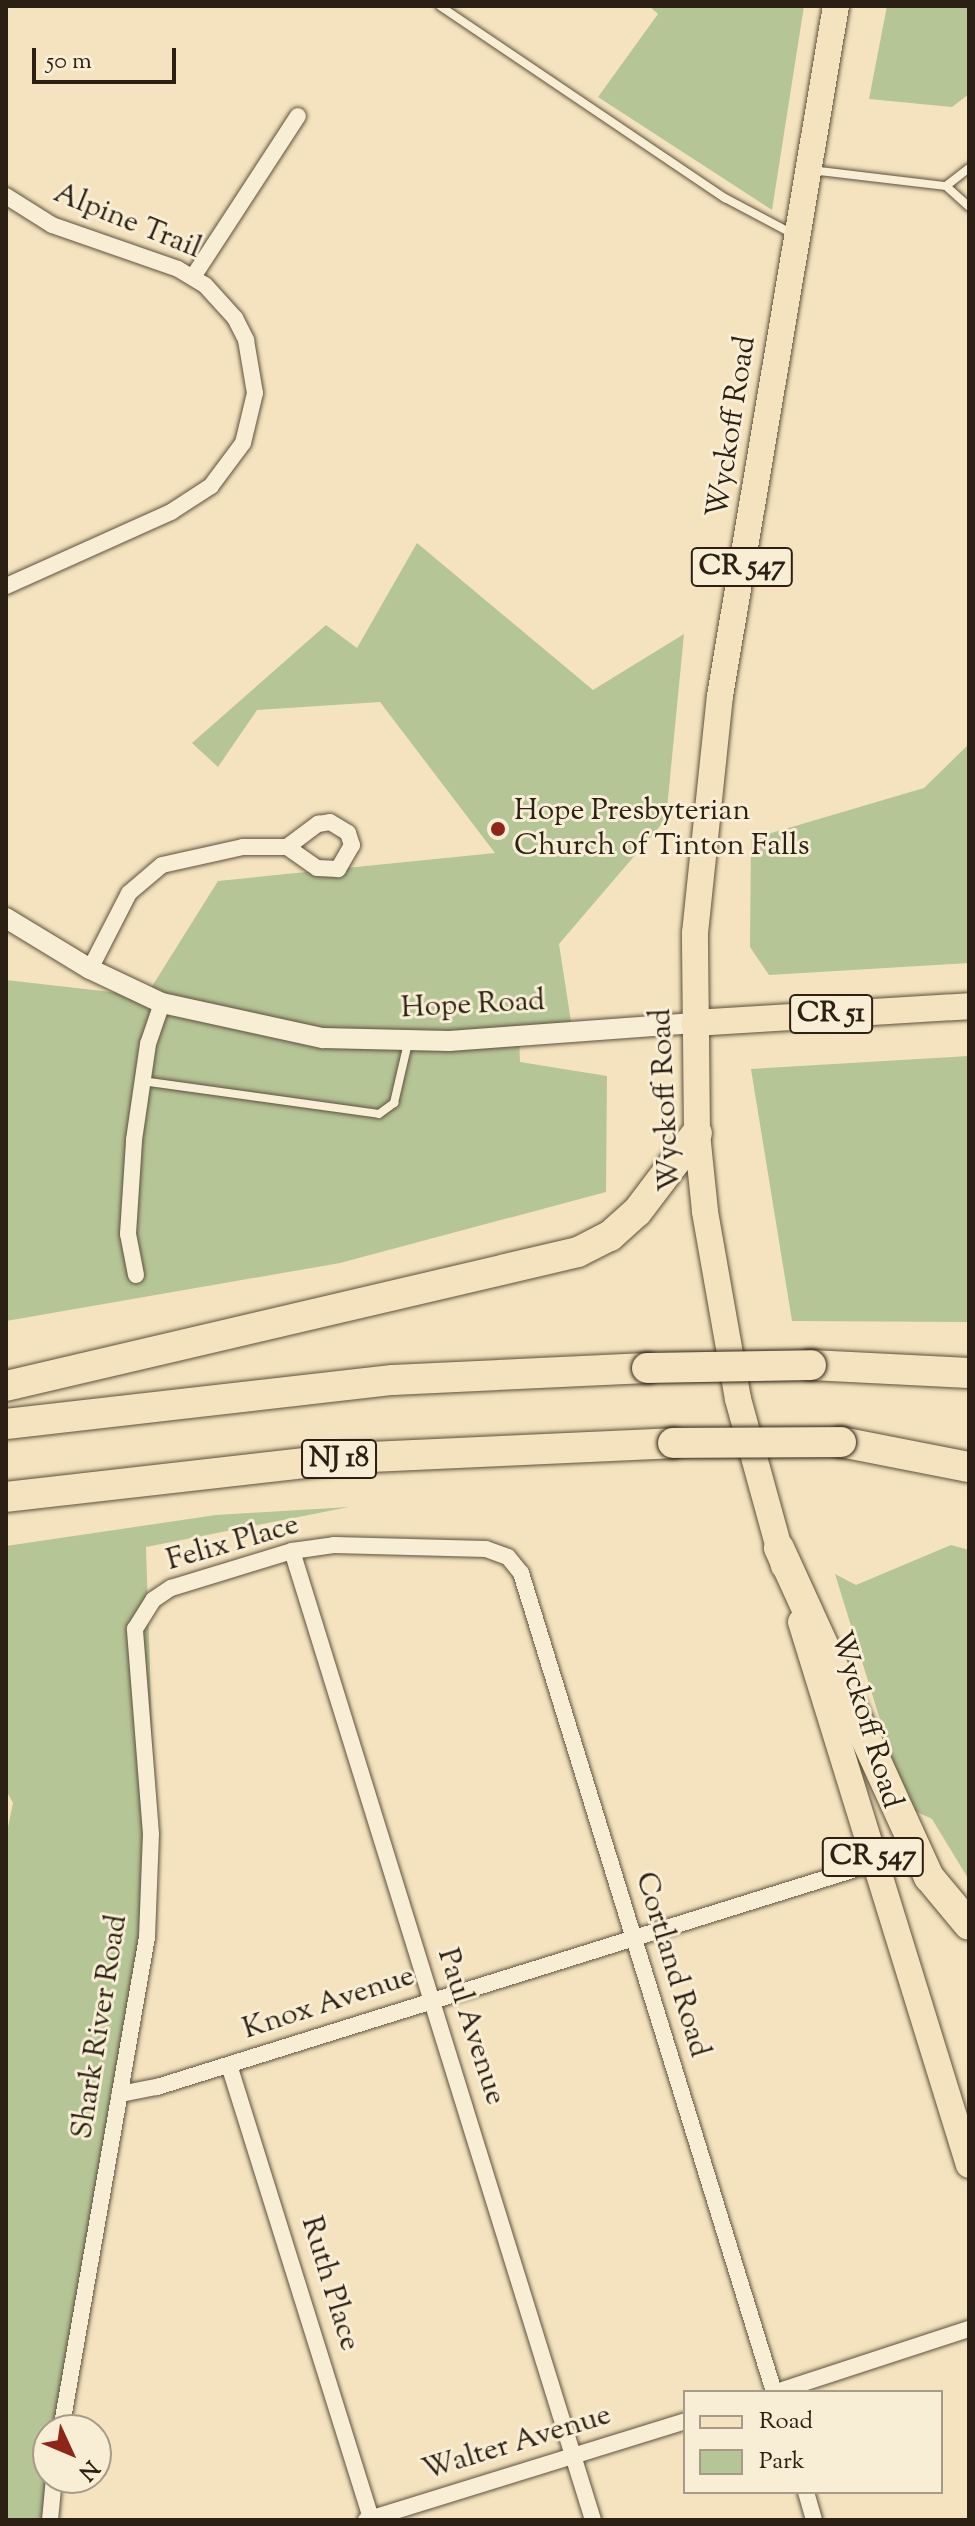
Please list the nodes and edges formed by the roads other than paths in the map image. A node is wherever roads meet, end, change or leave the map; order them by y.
1 (440, 6) edge
2 (836, 6) edge
3 (298, 116) dead end
4 (969, 168) edge
5 (807, 169) junction
6 (946, 186) junction
7 (6, 196) edge
8 (969, 207) edge
9 (796, 235) junction
10 (193, 277) junction
11 (6, 586) edge
12 (287, 847) dead end
13 (6, 918) edge
14 (90, 969) junction
15 (162, 1003) junction
16 (969, 1006) edge
17 (694, 1023) junction
18 (409, 1042) junction
19 (142, 1081) junction
20 (697, 1133) junction
21 (136, 1275) dead end
22 (969, 1373) edge
23 (6, 1386) edge
24 (6, 1424) edge
25 (871, 1447) junction
26 (969, 1447) edge
27 (969, 1467) edge
28 (6, 1497) edge
29 (779, 1548) junction
30 (292, 1551) junction
31 (508, 1557) joint
32 (135, 1629) joint
33 (875, 1863) junction
34 (969, 1925) edge
35 (634, 1938) junction
36 (431, 2001) junction
37 (229, 2065) junction
38 (120, 2094) junction
39 (969, 2165) edge
40 (969, 2329) edge
41 (774, 2390) edge
42 (781, 2390) edge
43 (64, 2414) edge
44 (683, 2422) edge
45 (573, 2456) junction
46 (52, 2494) edge
47 (807, 2494) edge
48 (370, 2519) edge
49 (50, 2520) edge
50 (593, 2520) edge
51 (814, 2520) edge

1 - 9 lane
2 - 5 main road, Wyckoff Road / CR 547
3 - 10 street
4 - 6 lane
5 - 6 lane
5 - 9 main road, Wyckoff Road / CR 547
6 - 8 lane
7 - 10 street, Alpine Trail
9 - 17 main road, Wyckoff Road / CR 547
10 - 11 street, Alpine Trail
12 - 14 street
13 - 14 street, Hope Road
14 - 15 street, Hope Road
15 - 18 street, Hope Road
15 - 19 street
16 - 17 main road, Hope Road / CR 51
17 - 18 street, Hope Road
17 - 20 main road, Wyckoff Road / CR 547
18 - 19 lane
19 - 21 street
20 - 23 highway
20 - 29 main road, Wyckoff Road / CR 547
22 - 24 highway, bridge
25 - 26 highway, NJ 18
25 - 27 highway
25 - 28 highway, NJ 18, bridge
29 - 33 main road, Wyckoff Road / CR 547
29 - 34 highway
30 - 31 street, Felix Place
30 - 32 street, Felix Place
30 - 36 street, Paul Avenue
31 - 35 street, Cortland Road
32 - 38 street, Shark River Road
33 - 35 street, Knox Avenue
33 - 39 main road, Wyckoff Road / CR 547
35 - 36 street, Knox Avenue
35 - 41 street, Cortland Road
36 - 37 street, Knox Avenue
36 - 45 street, Paul Avenue
37 - 38 street, Knox Avenue
37 - 48 street, Ruth Place
38 - 43 street, Shark River Road
40 - 42 street
44 - 45 street, Walter Avenue
45 - 48 street, Walter Avenue
45 - 50 street, Paul Avenue
46 - 49 street
47 - 51 street

